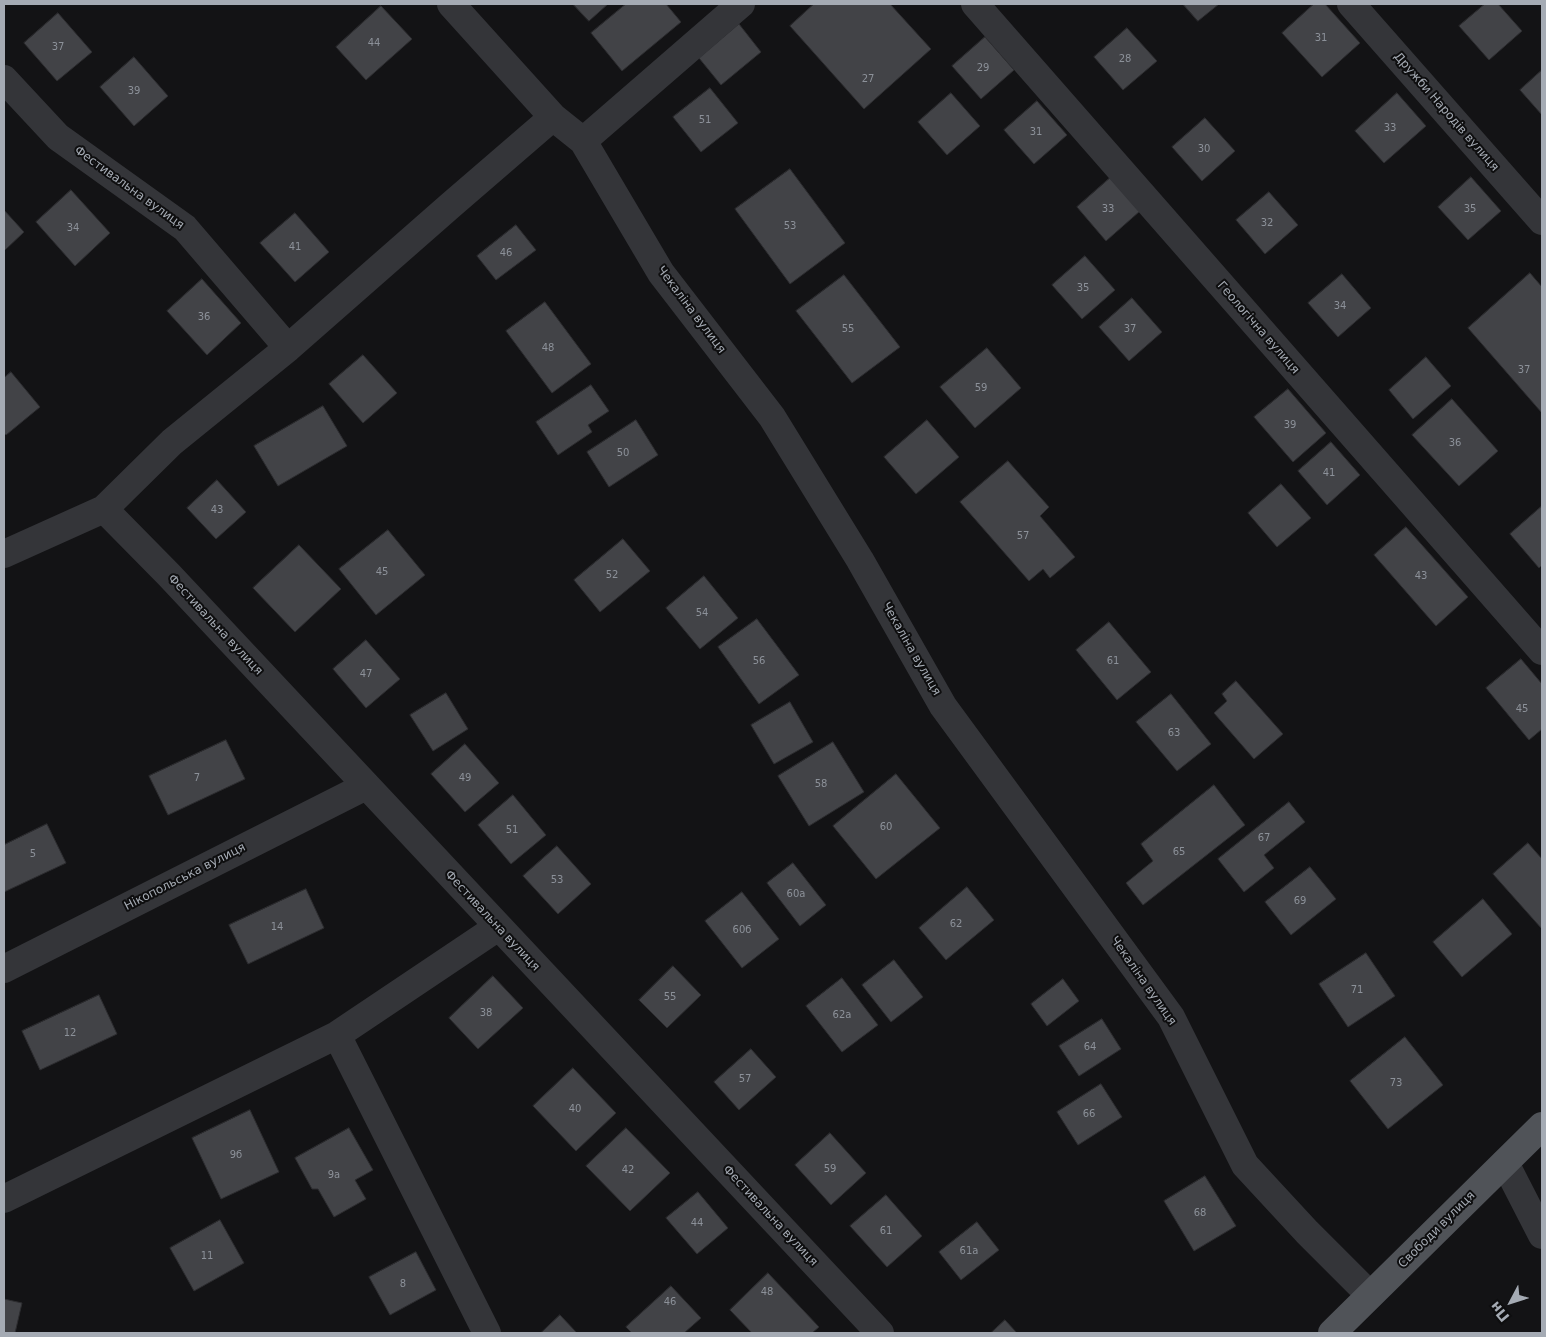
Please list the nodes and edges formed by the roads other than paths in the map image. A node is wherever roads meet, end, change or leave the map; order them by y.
1 (451, 4) edge
2 (741, 4) edge
3 (975, 4) edge
4 (1351, 4) edge
5 (4, 79) edge
6 (554, 118) junction
7 (583, 141) junction
8 (1542, 221) edge
9 (288, 348) junction
10 (104, 509) junction
11 (4, 554) edge
12 (1542, 651) edge
13 (366, 786) junction
14 (498, 927) junction
15 (4, 968) edge
16 (337, 1035) junction
17 (1542, 1126) edge
18 (1505, 1163) junction
19 (4, 1199) edge
20 (1542, 1235) edge
21 (1370, 1295) junction
22 (1342, 1329) edge
23 (487, 1333) edge
24 (880, 1333) edge

1 - 6 street, Чекаліна вулиця
2 - 7 street
3 - 12 street, Геологічна вулиця
4 - 8 street, Дружби Народів вулиця
5 - 9 street, Фестивальна вулиця
6 - 7 street, Чекаліна вулиця
6 - 9 street
7 - 21 street, Чекаліна вулиця
9 - 10 street
10 - 11 street
10 - 13 street, Фестивальна вулиця
13 - 14 street, Фестивальна вулиця
13 - 15 street, Нікопольська вулиця
14 - 16 street
14 - 24 street, Фестивальна вулиця
16 - 19 street
16 - 23 street
17 - 18 main road, Свободи вулиця
18 - 20 street
18 - 21 main road, Свободи вулиця
21 - 22 main road, Свободи вулиця

